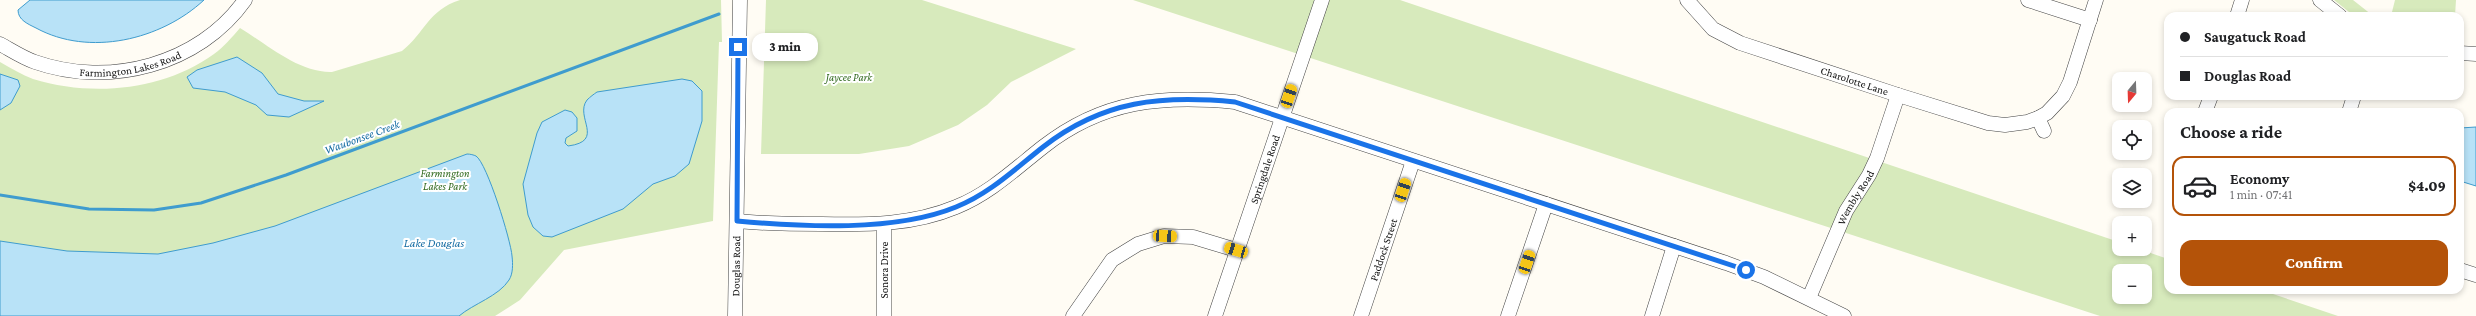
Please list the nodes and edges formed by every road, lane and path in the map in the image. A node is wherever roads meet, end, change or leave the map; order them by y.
1 (245, 0) edge
2 (740, 0) edge
3 (1322, 0) edge
4 (1687, 0) edge
5 (2028, 0) edge
6 (2096, 0) edge
7 (2242, 0) edge
8 (2320, 0) edge
9 (2238, 12) edge
10 (2335, 12) edge
11 (2090, 20) junction
12 (0, 44) edge
13 (2464, 53) edge
14 (2476, 54) edge
15 (1898, 96) junction
16 (1282, 117) junction
17 (1413, 161) junction
18 (1546, 204) junction
19 (737, 221) junction
20 (884, 224) junction
21 (1674, 246) junction
22 (1236, 250) junction
23 (2464, 271) edge
24 (2476, 275) edge
25 (1808, 298) junction
26 (735, 316) edge
27 (884, 316) edge
28 (1073, 316) edge
29 (1215, 316) edge
30 (1361, 316) edge
31 (1508, 316) edge
32 (1652, 316) edge
33 (1844, 316) edge

1 - 12 street, Farmington Lakes Road
2 - 19 street, Douglas Road
3 - 16 street, Springdale Road
4 - 15 street, Charolotte Lane
5 - 11 street
6 - 11 street, Charolotte Lane
7 - 9 street
8 - 10 street
11 - 15 street, Charolotte Lane
13 - 14 street
15 - 25 street, Wembly Road
16 - 17 street
16 - 20 street
16 - 22 street, Springdale Road
17 - 18 street
17 - 30 street, Paddock Street
18 - 21 street
18 - 31 street
19 - 20 street
19 - 26 street, Douglas Road
20 - 27 street, Sonora Drive
21 - 25 street
21 - 32 street
22 - 28 street
22 - 29 street, Springdale Road
23 - 24 street
25 - 33 street

